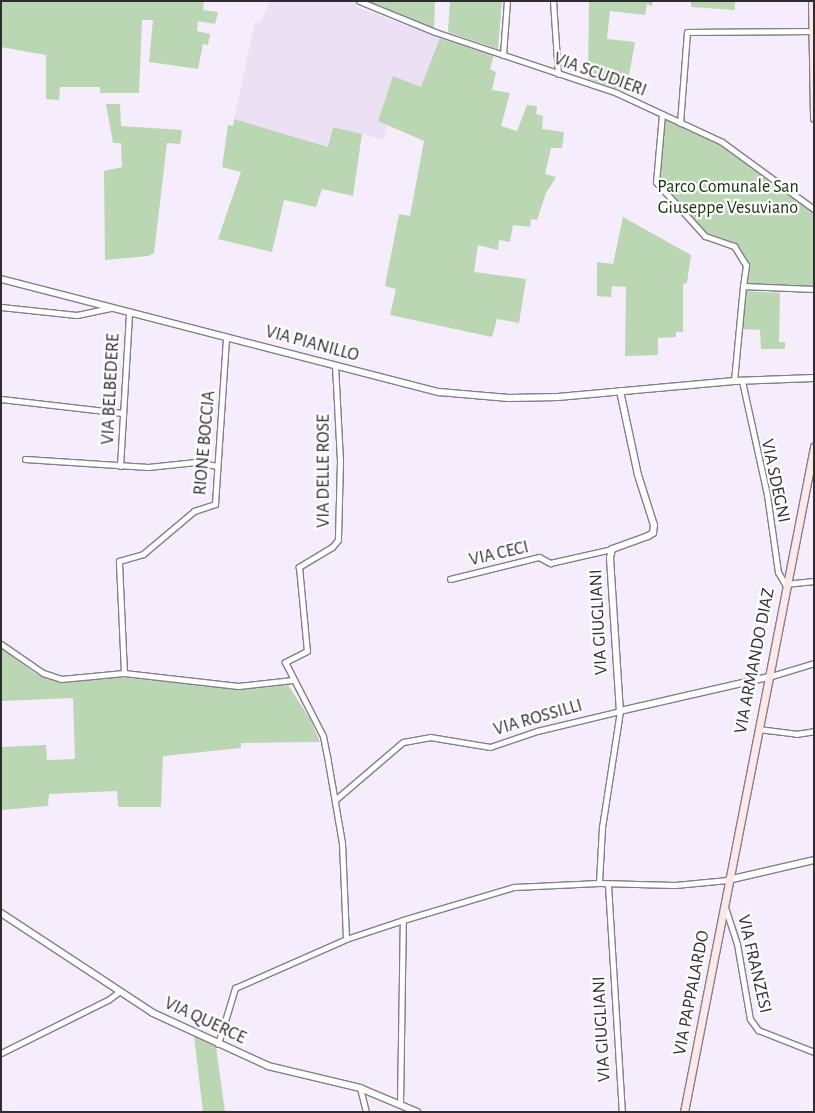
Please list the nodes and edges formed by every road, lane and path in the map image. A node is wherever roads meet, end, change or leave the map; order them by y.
1 (359, 1) edge
2 (507, 1) edge
3 (553, 1) edge
4 (812, 1) edge
5 (813, 34) edge
6 (503, 55) junction
7 (558, 74) junction
8 (662, 114) junction
9 (814, 118) edge
10 (680, 123) junction
11 (814, 209) edge
12 (1, 279) edge
13 (743, 286) junction
14 (814, 289) edge
15 (1, 308) edge
16 (111, 308) junction
17 (129, 314) junction
18 (226, 338) junction
19 (335, 365) junction
20 (814, 378) edge
21 (738, 381) junction
22 (620, 391) junction
23 (1, 399) edge
24 (122, 414) junction
25 (814, 447) edge
26 (25, 459) dead end
27 (120, 466) junction
28 (216, 466) junction
29 (612, 549) junction
30 (450, 579) dead end
31 (814, 581) edge
32 (785, 584) junction
33 (1, 644) edge
34 (814, 662) edge
35 (124, 674) junction
36 (768, 677) junction
37 (293, 680) junction
38 (620, 711) junction
39 (758, 729) junction
40 (814, 731) edge
41 (335, 800) junction
42 (814, 860) edge
43 (728, 880) junction
44 (599, 883) junction
45 (608, 885) junction
46 (724, 904) junction
47 (1, 913) edge
48 (403, 920) junction
49 (346, 939) junction
50 (120, 991) junction
51 (218, 1044) junction
52 (814, 1052) edge
53 (1, 1053) edge
54 (360, 1088) junction
55 (400, 1103) junction
56 (366, 1112) edge
57 (417, 1112) edge
58 (622, 1112) edge
59 (684, 1112) edge

1 - 6 street, VIA SCUDIERI
2 - 6 street
3 - 7 street
4 - 5 main road
5 - 9 main road
5 - 10 street
6 - 7 street, VIA SCUDIERI
7 - 8 street, VIA SCUDIERI
8 - 10 street, VIA SCUDIERI
8 - 13 street, VIA SDEGNI
10 - 11 street, VIA SCUDIERI
12 - 16 street, VIA PIANILLO
13 - 14 street
13 - 21 street, VIA SDEGNI
15 - 16 street
16 - 17 street, VIA PIANILLO
17 - 18 street, VIA PIANILLO
17 - 24 street, VIA BELBEDERE
18 - 19 street, VIA PIANILLO
18 - 28 street, RIONE BOCCIA
19 - 22 street, VIA PIANILLO
19 - 37 street, VIA DELLE ROSE
20 - 21 street, VIA PIANILLO
21 - 22 street, VIA PIANILLO
21 - 32 street, VIA SDEGNI
22 - 29 street, VIA GIUGLIANI
23 - 24 street
24 - 27 street, VIA BELBEDERE
25 - 32 main road, VIA ARMANDO DIAZ
26 - 27 street
27 - 28 street
28 - 35 street, RIONE BOCCIA
29 - 30 street, VIA CECI
29 - 38 street, VIA GIUGLIANI
31 - 32 street
32 - 36 main road, VIA ARMANDO DIAZ
33 - 35 street
34 - 36 street
35 - 37 street
36 - 38 street, VIA ROSSILLI
36 - 39 main road, VIA ARMANDO DIAZ
37 - 41 street, VIA DELLE ROSE
38 - 41 street, VIA ROSSILLI
38 - 44 street, VIA GIUGLIANI
39 - 40 street
39 - 43 main road, VIA ARMANDO DIAZ
41 - 49 street, VIA DELLE ROSE
42 - 43 street
43 - 45 street
43 - 46 main road, VIA PAPPALARDO
44 - 45 street
44 - 48 street
45 - 58 street, VIA GIUGLIANI
46 - 52 street, VIA FRANZESI
46 - 59 main road, VIA PAPPALARDO
47 - 50 street, VIA QUERCE
48 - 49 street
48 - 55 street
49 - 51 street
50 - 51 street, VIA QUERCE
50 - 53 street
51 - 54 street, VIA QUERCE
54 - 55 street, VIA QUERCE
54 - 56 street
55 - 57 street, VIA QUERCE

